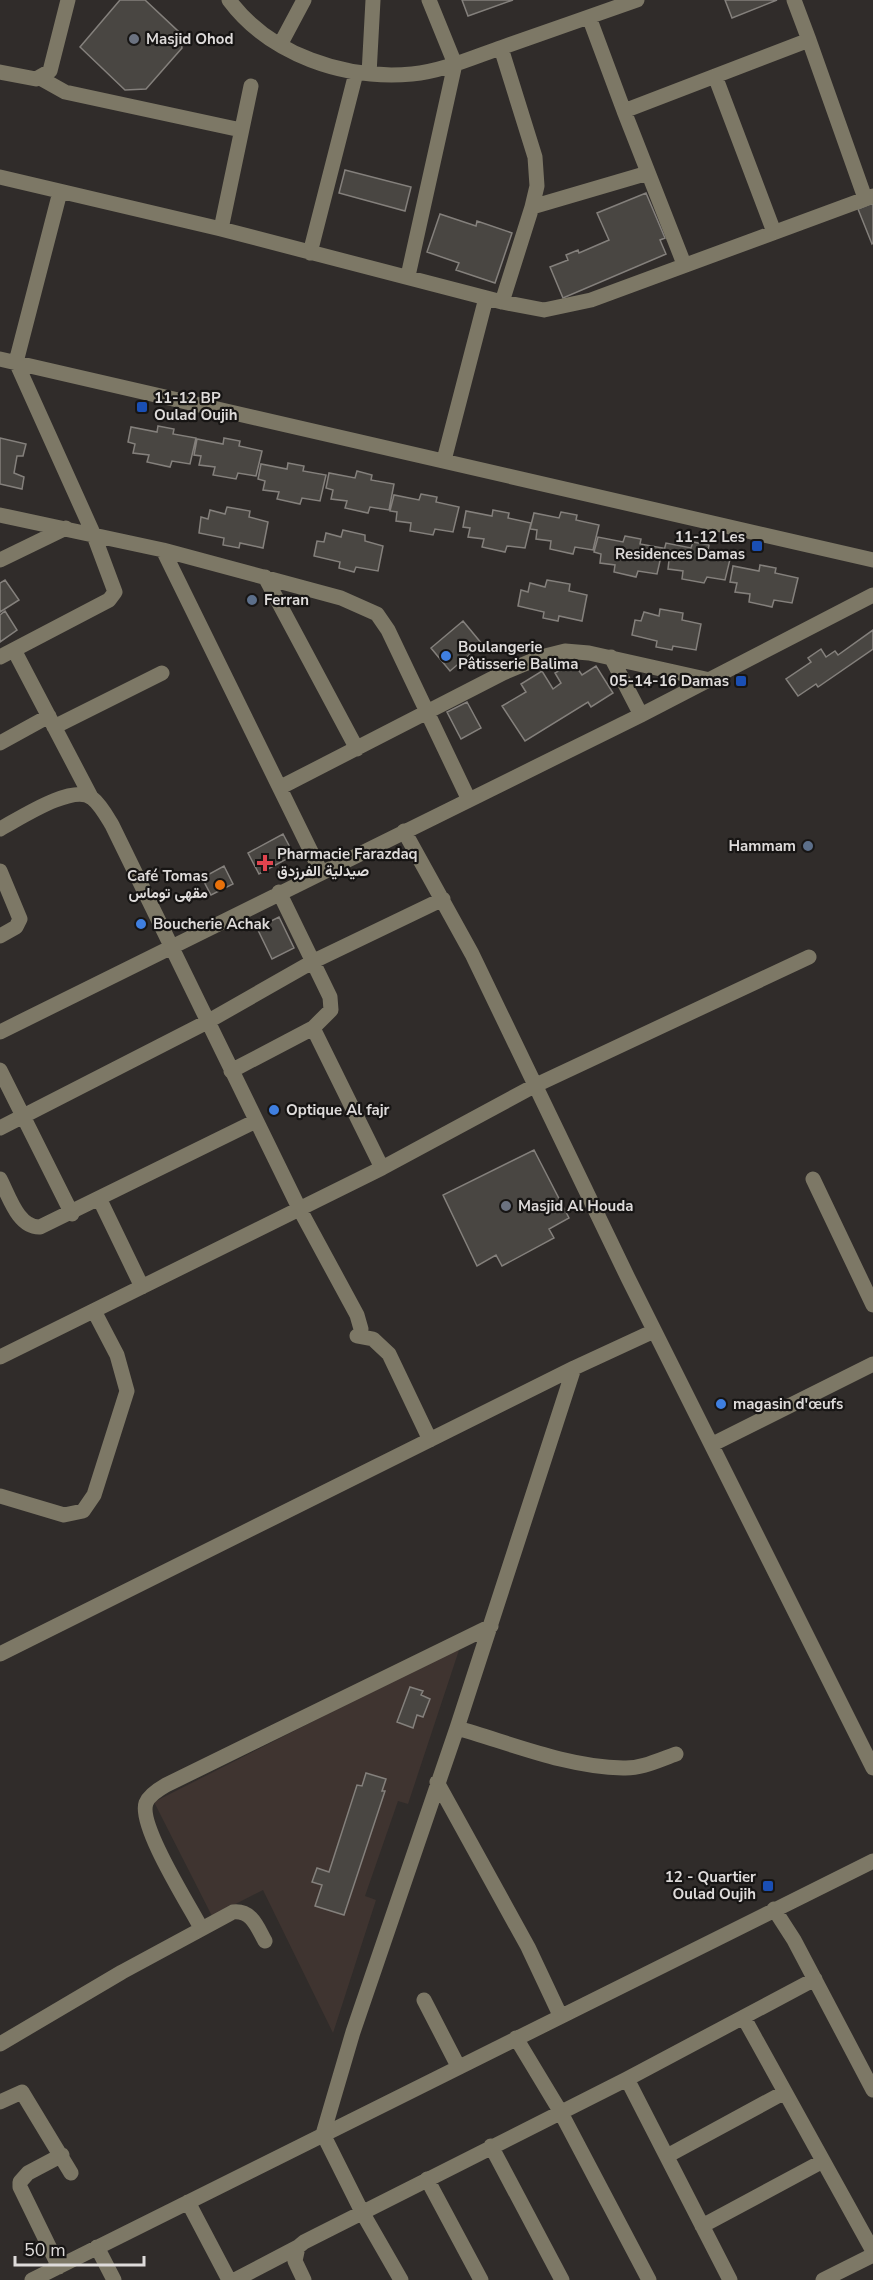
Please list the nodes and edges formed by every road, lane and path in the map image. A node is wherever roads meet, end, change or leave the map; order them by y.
1 (68, 0) edge
2 (229, 0) edge
3 (304, 0) edge
4 (373, 0) edge
5 (429, 0) edge
6 (637, 0) edge
7 (794, 0) edge
8 (588, 17) junction
9 (809, 40) junction
10 (280, 45) junction
11 (501, 48) junction
12 (455, 64) junction
13 (0, 72) edge
14 (363, 74) junction
15 (715, 76) junction
16 (40, 78) junction
17 (251, 86) dead end
18 (624, 111) junction
19 (241, 130) junction
20 (648, 173) junction
21 (0, 177) edge
22 (60, 192) junction
23 (869, 197) edge
24 (532, 207) junction
25 (221, 229) junction
26 (774, 232) junction
27 (310, 253) junction
28 (684, 264) junction
29 (408, 276) junction
30 (486, 298) junction
31 (502, 302) junction
32 (0, 358) edge
33 (16, 362) junction
34 (444, 460) junction
35 (0, 515) edge
36 (66, 528) junction
37 (93, 533) junction
38 (163, 550) junction
39 (0, 560) edge
40 (873, 560) edge
41 (265, 577) junction
42 (873, 595) edge
43 (14, 650) junction
44 (0, 657) edge
45 (611, 657) junction
46 (162, 673) dead end
47 (710, 680) junction
48 (427, 711) junction
49 (641, 715) junction
50 (51, 722) junction
51 (0, 743) edge
52 (357, 749) junction
53 (281, 787) junction
54 (91, 797) junction
55 (469, 800) junction
56 (0, 828) edge
57 (404, 831) junction
58 (0, 871) edge
59 (321, 872) junction
60 (279, 892) junction
61 (443, 899) junction
62 (0, 936) edge
63 (169, 947) junction
64 (809, 957) dead end
65 (314, 961) junction
66 (207, 1022) junction
67 (313, 1028) junction
68 (0, 1032) edge
69 (0, 1070) edge
70 (231, 1071) junction
71 (534, 1086) junction
72 (23, 1116) junction
73 (256, 1121) junction
74 (0, 1128) edge
75 (382, 1168) junction
76 (0, 1179) edge
77 (813, 1179) dead end
78 (100, 1200) junction
79 (299, 1208) junction
80 (72, 1214) junction
81 (142, 1287) junction
82 (873, 1305) edge
83 (94, 1311) junction
84 (654, 1331) junction
85 (0, 1357) edge
86 (873, 1364) edge
87 (574, 1368) junction
88 (430, 1440) junction
89 (713, 1444) junction
90 (0, 1496) edge
91 (490, 1626) junction
92 (0, 1654) edge
93 (457, 1728) junction
94 (676, 1754) dead end
95 (873, 1768) edge
96 (437, 1782) junction
97 (873, 1861) edge
98 (774, 1909) junction
99 (201, 1928) junction
100 (265, 1941) dead end
101 (815, 1978) junction
102 (424, 2000) dead end
103 (560, 2015) junction
104 (744, 2018) junction
105 (516, 2038) junction
106 (0, 2044) edge
107 (458, 2067) junction
108 (627, 2079) junction
109 (873, 2090) edge
110 (785, 2092) junction
111 (0, 2102) edge
112 (560, 2111) junction
113 (323, 2134) junction
114 (491, 2146) junction
115 (62, 2155) junction
116 (667, 2156) junction
117 (823, 2161) junction
118 (71, 2173) dead end
119 (427, 2179) junction
120 (188, 2202) junction
121 (362, 2212) junction
122 (702, 2226) junction
123 (96, 2247) junction
124 (298, 2247) junction
125 (873, 2253) edge
126 (59, 2267) junction
127 (32, 2280) edge
128 (114, 2280) edge
129 (229, 2280) edge
130 (235, 2280) edge
131 (304, 2280) edge
132 (401, 2280) edge
133 (481, 2280) edge
134 (562, 2280) edge
135 (649, 2280) edge
136 (730, 2280) edge
137 (823, 2280) edge

1 - 16 street
2 - 10 street
3 - 10 street
4 - 14 street
5 - 12 street
6 - 8 street
7 - 9 street
8 - 11 street
8 - 18 street
9 - 15 street
9 - 23 street
10 - 14 street
11 - 12 street
11 - 24 street
12 - 14 street
12 - 29 street
13 - 16 street
14 - 27 street
15 - 18 street
15 - 26 street
16 - 19 street
17 - 19 street
18 - 20 street
19 - 25 street
20 - 24 street
20 - 28 street
21 - 22 street
22 - 25 street
22 - 33 street
23 - 26 street
24 - 31 street
25 - 27 street
26 - 28 street
27 - 29 street
28 - 31 street
29 - 30 street
30 - 31 street
30 - 34 street
32 - 33 street
33 - 34 street
33 - 37 street
34 - 40 street
35 - 36 street
36 - 37 street
36 - 39 street
37 - 38 street
37 - 43 street
38 - 41 street
38 - 53 street
41 - 48 street
41 - 52 street
42 - 47 street
43 - 44 street
43 - 50 street
45 - 47 street
45 - 48 street
45 - 49 street
46 - 50 street
47 - 49 street
48 - 52 street
48 - 55 street
49 - 55 street
50 - 51 street
50 - 54 street
52 - 53 street
53 - 59 street
54 - 56 street
54 - 63 street
55 - 57 street
57 - 59 street
57 - 61 street
58 - 62 street
59 - 60 street
60 - 63 street
60 - 65 street
61 - 65 street
61 - 71 street
63 - 66 street
63 - 68 street
64 - 71 street
65 - 66 street
65 - 67 street
66 - 70 street
66 - 72 street
67 - 70 street
67 - 75 street
69 - 72 street
70 - 73 street
71 - 75 street
71 - 84 street
72 - 74 street
72 - 80 street
73 - 78 street
73 - 79 street
75 - 79 street
76 - 80 street
77 - 82 street
78 - 80 street
78 - 81 street
79 - 81 street
79 - 88 street
81 - 83 street
83 - 85 street
83 - 90 street
84 - 87 street
84 - 89 street
86 - 89 street
87 - 88 street
87 - 91 street
88 - 92 street
89 - 95 street
91 - 93 street
91 - 99 street
93 - 94 street
93 - 96 street
96 - 103 street
96 - 113 street
97 - 98 street
98 - 101 street
98 - 103 street
99 - 100 street
99 - 106 street
101 - 104 street
101 - 109 street
102 - 107 street
103 - 105 street
104 - 108 street
104 - 110 street
105 - 107 street
105 - 112 street
107 - 113 street
108 - 112 street
108 - 116 street
110 - 116 street
110 - 117 street
111 - 115 street
112 - 114 street
112 - 135 street
113 - 120 street
113 - 121 street
114 - 119 street
114 - 134 street
115 - 118 street
115 - 126 street
116 - 122 street
117 - 122 street
117 - 125 street
119 - 121 street
119 - 133 street
120 - 123 street
120 - 129 street
121 - 124 street
121 - 132 street
122 - 136 street
123 - 126 street
123 - 128 street
124 - 130 street
124 - 131 street
125 - 137 street
126 - 127 street

